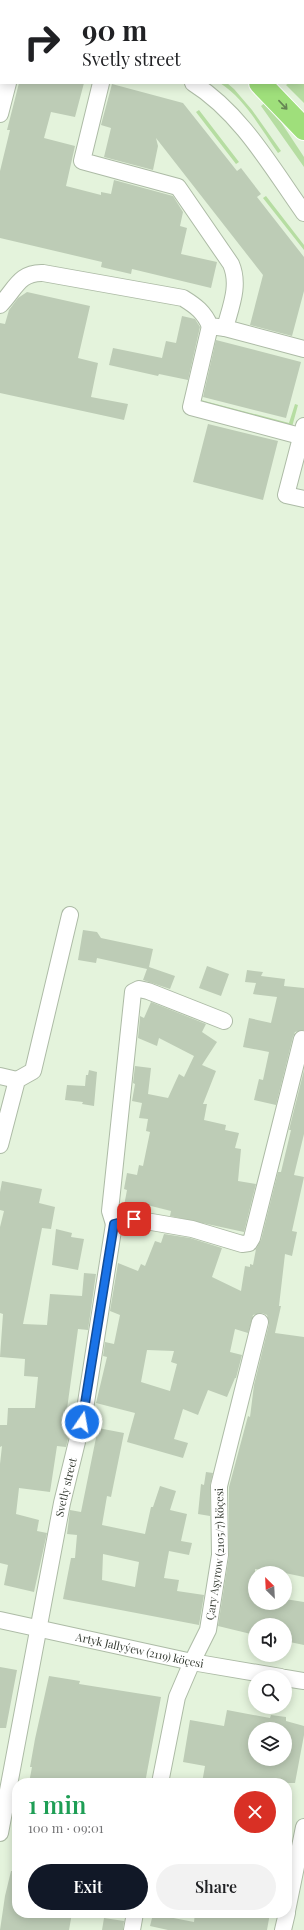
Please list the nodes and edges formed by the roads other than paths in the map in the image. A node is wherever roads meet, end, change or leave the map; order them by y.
1 (8, 84) edge
2 (102, 84) edge
3 (194, 84) edge
4 (261, 84) edge
5 (0, 114) edge
6 (304, 129) edge
7 (304, 213) edge
8 (0, 305) edge
9 (210, 326) junction
10 (226, 328) junction
11 (304, 349) edge
12 (303, 433) edge
13 (304, 500) edge
14 (70, 915) dead end
15 (224, 1021) dead end
16 (302, 1039) dead end
17 (0, 1076) edge
18 (17, 1080) junction
19 (0, 1145) edge
20 (114, 1224) junction
21 (260, 1322) dead end
22 (0, 1620) edge
23 (40, 1628) junction
24 (192, 1662) junction
25 (248, 1671) edge
26 (292, 1679) edge
27 (304, 1681) edge
28 (161, 1778) edge
29 (304, 1827) edge
30 (0, 1833) edge
31 (292, 1887) edge
32 (134, 1918) edge
33 (286, 1918) edge
34 (132, 1930) edge
35 (283, 1930) edge

1 - 5 street
2 - 10 street
3 - 7 street
4 -> 6 highway
8 - 9 street
9 - 10 street
9 - 12 street
10 - 11 street
12 - 13 street
14 - 18 street
15 - 20 street, Svetly street
16 - 20 street
17 - 18 street
18 - 19 street
20 - 23 street, Svetly street
21 - 24 street, Çary Aşyrow (2105/7) köçesi
22 - 23 street, Artyk Jallyýew (2119) köçesi
23 - 24 street, Artyk Jallyýew (2119) köçesi
23 - 30 street, Svetly street
24 - 25 street, Artyk Jallyýew (2119) köçesi
24 - 28 street, Çary Aşyrow (2105/7) köçesi
26 - 27 street
29 - 31 street
32 - 34 street
33 - 35 street

